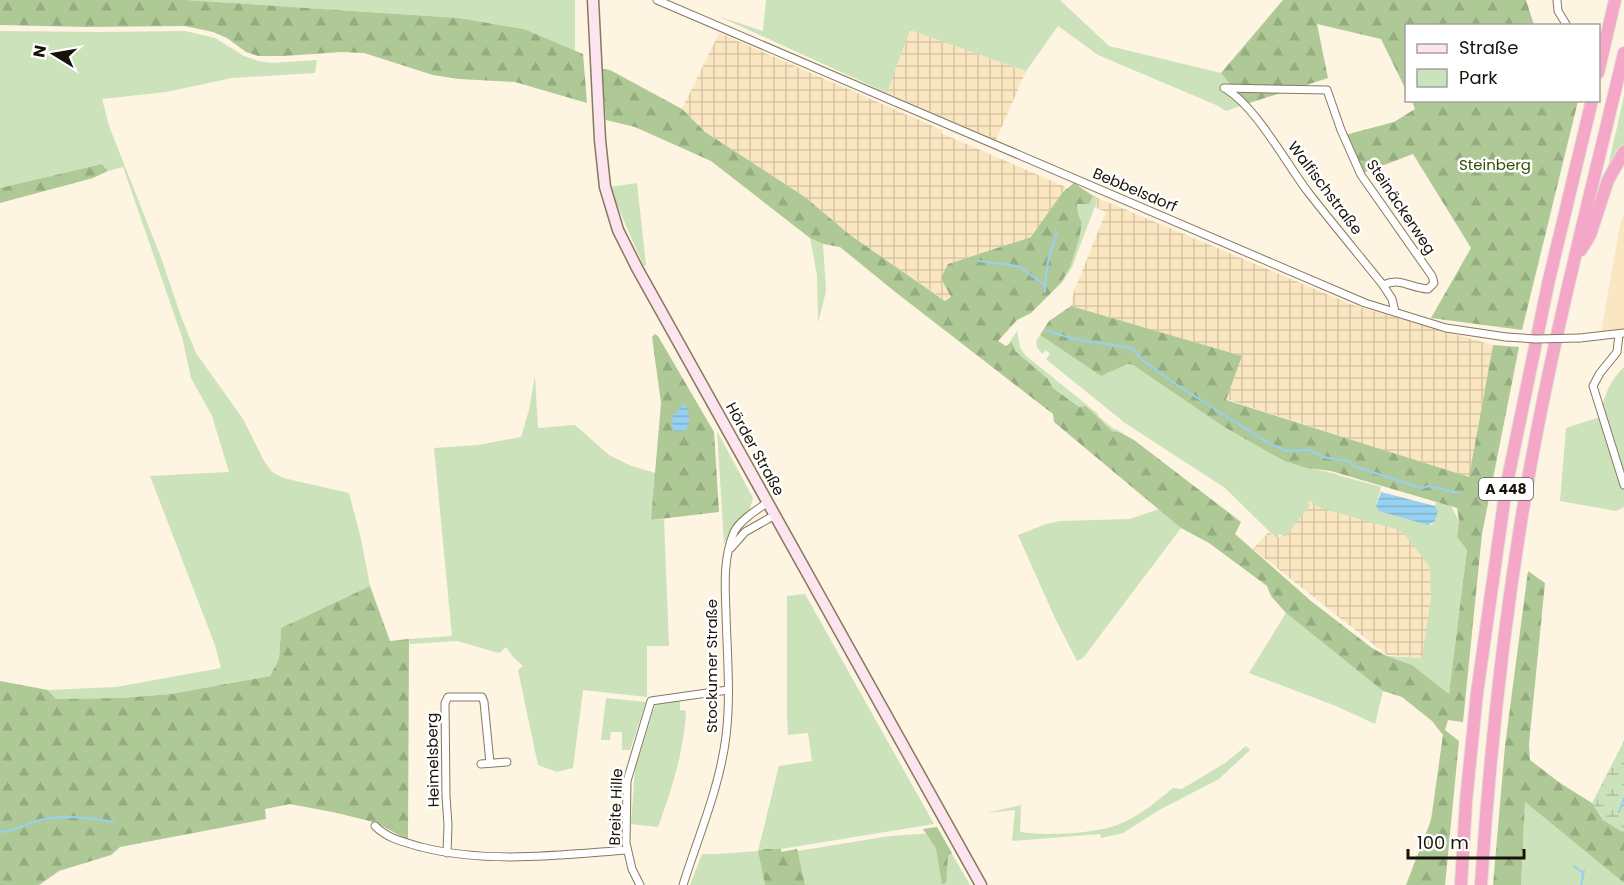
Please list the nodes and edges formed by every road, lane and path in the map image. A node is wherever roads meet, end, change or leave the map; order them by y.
1 (593, 0) edge
2 (657, 0) edge
3 (1557, 0) edge
4 (1615, 0) edge
5 (1566, 24) edge
6 (1624, 53) edge
7 (1600, 68) edge
8 (1224, 88) joint
9 (1592, 102) edge
10 (1624, 152) edge
11 (1575, 261) junction
12 (1383, 285) junction
13 (1395, 312) junction
14 (1621, 334) edge
15 (1624, 485) edge
16 (768, 502) junction
17 (775, 515) junction
18 (729, 550) junction
19 (728, 690) junction
20 (507, 762) dead end
21 (490, 763) junction
22 (481, 764) dead end
23 (375, 826) dead end
24 (627, 850) junction
25 (447, 853) junction
26 (640, 885) edge
27 (683, 885) edge
28 (981, 885) edge
29 (1461, 885) edge
30 (1480, 885) edge

1 - 16 main road, Hörder Straße
2 - 13 street, Bebbelsdorf
3 - 5 street
4 - 7 highway
6 - 11 highway, A 448
8 - 12 street, Walfischstraße
8 - 12 street, Steinäckerweg
9 - 29 highway, A 448
10 - 11 highway
11 - 30 highway, A 448
12 - 13 street, Walfischstraße
13 - 14 street, Bebbelsdorf, bridge
14 - 15 street, Bebbelsdorf
16 - 17 main road, Hörder Straße
16 - 18 street, Stockumer Straße
17 - 18 street
17 - 28 main road, Hörder Straße
18 - 19 street, Stockumer Straße
19 - 24 street, Breite Hille
19 - 27 street, Stockumer Straße
20 - 21 street
21 - 22 street
21 - 25 street, Heimelsberg
23 - 25 street
24 - 25 street
24 - 26 street, Breite Hille

